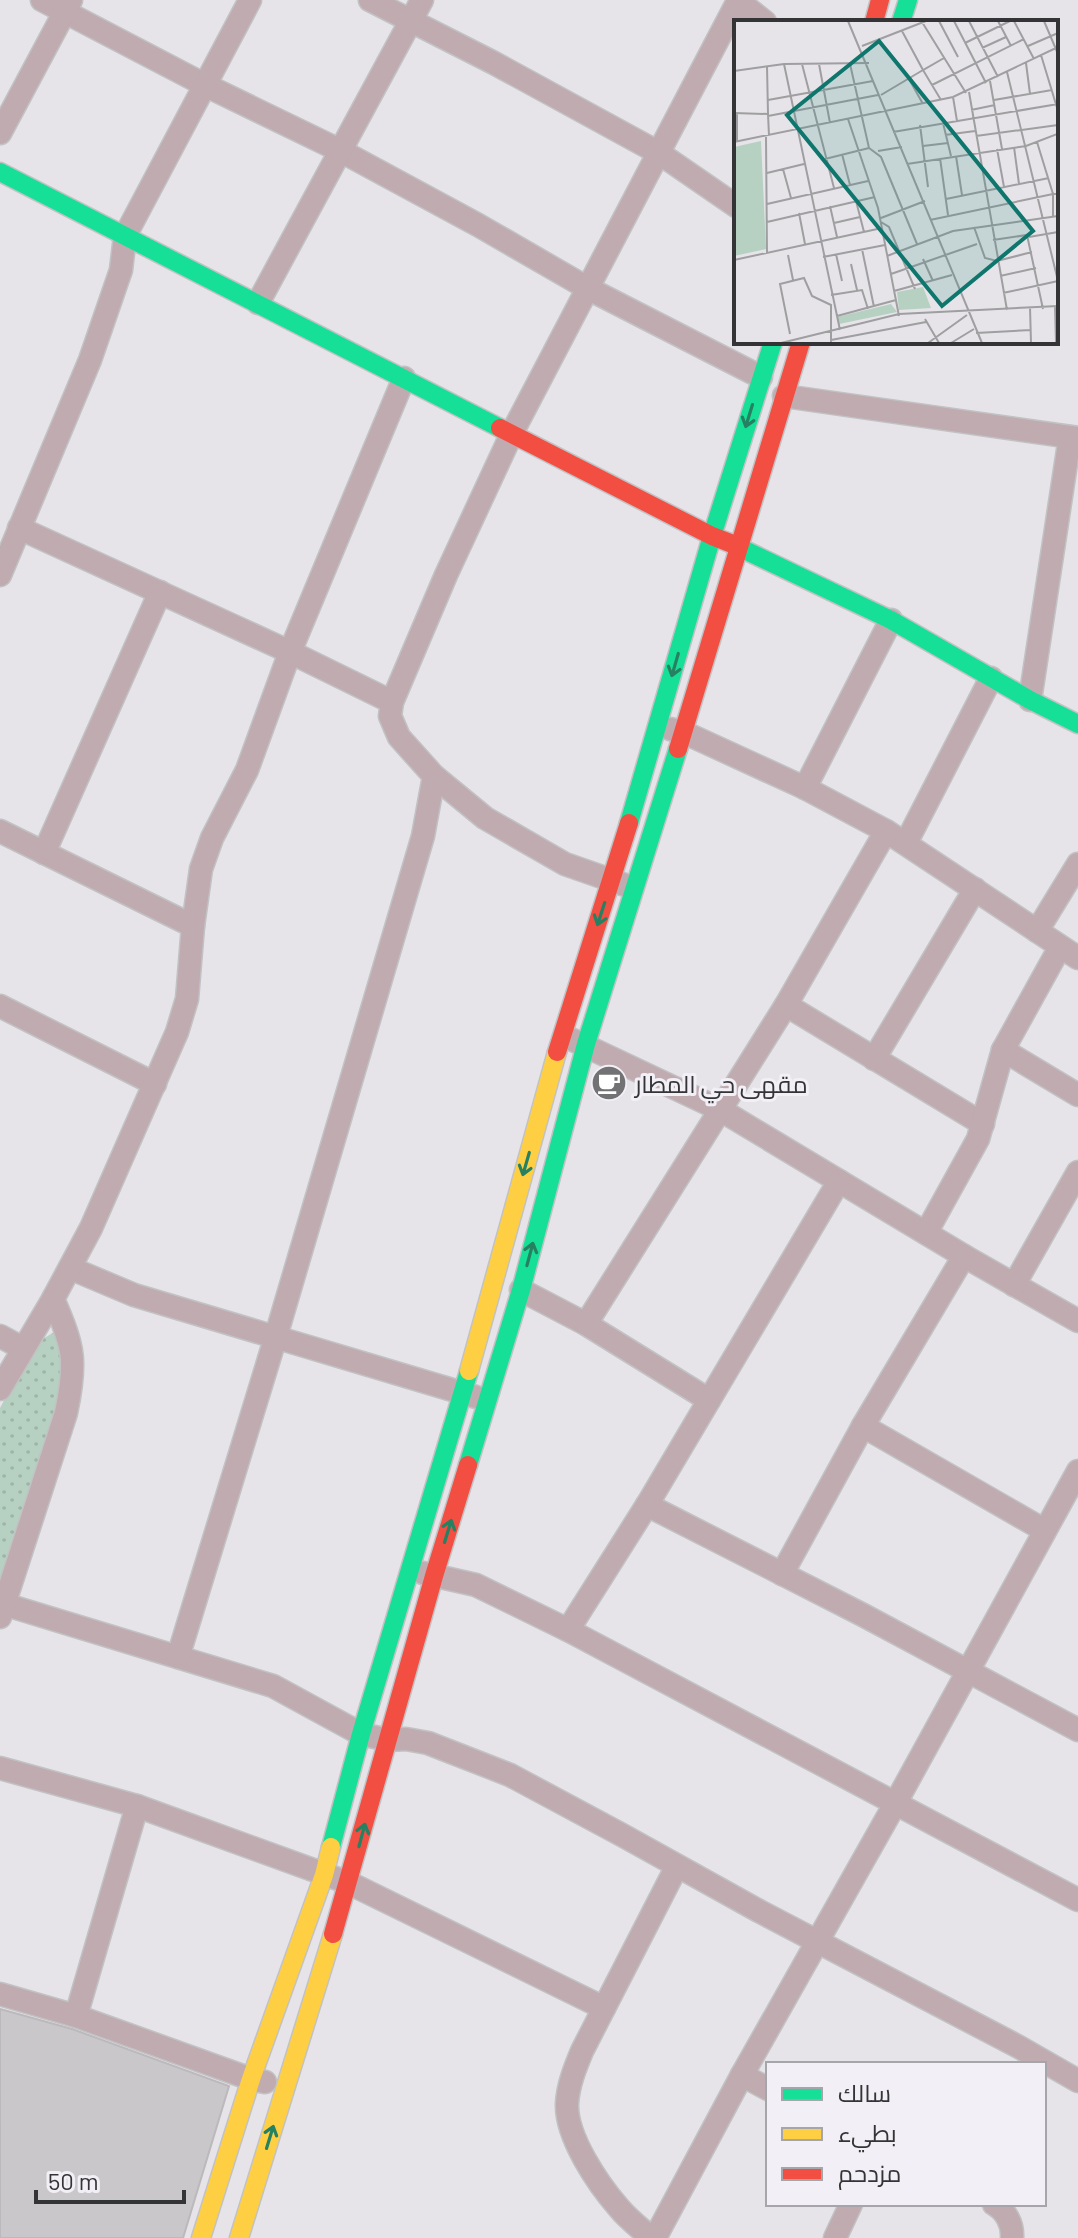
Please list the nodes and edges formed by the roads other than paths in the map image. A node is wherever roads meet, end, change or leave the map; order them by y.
1 (42, 0) edge
2 (250, 0) edge
3 (370, 0) edge
4 (422, 0) edge
5 (738, 0) edge
6 (880, 0) edge
7 (908, 0) edge
8 (68, 6) edge
9 (763, 20) edge
10 (875, 20) edge
11 (902, 20) edge
12 (410, 21) junction
13 (205, 85) junction
14 (0, 133) edge
15 (341, 151) junction
16 (659, 153) junction
17 (0, 172) edge
18 (734, 205) edge
19 (125, 236) junction
20 (589, 289) junction
21 (258, 303) junction
22 (772, 344) edge
23 (800, 344) edge
24 (761, 377) junction
25 (404, 378) junction
26 (784, 396) junction
27 (512, 433) junction
28 (1074, 438) edge
29 (19, 528) junction
30 (712, 536) junction
31 (740, 546) junction
32 (0, 575) edge
33 (160, 592) junction
34 (891, 620) junction
35 (290, 652) junction
36 (991, 678) junction
37 (1030, 700) junction
38 (392, 702) junction
39 (1078, 724) edge
40 (657, 727) junction
41 (683, 732) junction
42 (434, 776) junction
43 (805, 788) junction
44 (0, 831) edge
45 (896, 837) junction
46 (44, 853) junction
47 (1078, 864) edge
48 (622, 884) junction
49 (975, 889) junction
50 (193, 926) junction
51 (1037, 931) junction
52 (1069, 953) edge
53 (786, 1005) junction
54 (0, 1006) edge
55 (562, 1035) junction
56 (586, 1044) junction
57 (1003, 1050) junction
58 (874, 1059) junction
59 (155, 1084) junction
60 (1078, 1095) edge
61 (719, 1109) junction
62 (983, 1124) junction
63 (1078, 1172) edge
64 (839, 1181) junction
65 (926, 1233) junction
66 (964, 1256) junction
67 (70, 1268) junction
68 (1014, 1285) junction
69 (521, 1290) junction
70 (53, 1299) junction
71 (1078, 1321) edge
72 (586, 1324) junction
73 (0, 1336) edge
74 (276, 1336) junction
75 (22, 1348) junction
76 (0, 1389) edge
77 (463, 1392) junction
78 (488, 1400) junction
79 (709, 1400) junction
80 (863, 1426) junction
81 (1078, 1471) edge
82 (647, 1505) junction
83 (1044, 1530) junction
84 (410, 1569) junction
85 (782, 1574) junction
86 (434, 1576) junction
87 (1, 1609) edge
88 (568, 1630) junction
89 (178, 1657) junction
90 (967, 1670) junction
91 (1078, 1730) edge
92 (361, 1734) junction
93 (388, 1740) junction
94 (0, 1768) edge
95 (895, 1804) junction
96 (137, 1806) junction
97 (677, 1866) junction
98 (324, 1875) junction
99 (349, 1883) junction
100 (1078, 1900) edge
101 (817, 1942) junction
102 (0, 1994) edge
103 (604, 2008) junction
104 (76, 2016) junction
105 (1045, 2062) edge
106 (1046, 2063) edge
107 (742, 2075) junction
108 (251, 2079) junction
109 (1078, 2081) edge
110 (286, 2087) junction
111 (766, 2088) edge
112 (224, 2160) junction
113 (260, 2170) junction
114 (850, 2206) edge
115 (998, 2206) edge
116 (201, 2238) edge
117 (239, 2238) edge
118 (653, 2238) edge
119 (835, 2238) edge
120 (1012, 2238) edge

1 - 8 street
2 - 13 street
3 - 12 street
4 - 12 street
5 - 9 street
5 - 16 street
6 - 10 street
7 - 11 street
8 - 13 street
8 - 14 street
12 - 15 street
12 - 16 street
13 - 15 street
13 - 19 street
15 - 20 street
15 - 21 street
16 - 18 street
16 - 20 street
17 - 19 street
19 - 21 street
19 - 29 street
20 - 24 street
20 - 27 street
21 - 25 street
22 - 24 street
23 - 26 street
24 -> 30 street
25 - 27 street
25 - 35 street
26 - 28 street
26 - 31 street
27 - 30 street
27 - 38 street
28 - 37 street
29 - 32 street
29 - 33 street
30 - 31 street
30 -> 40 street
31 - 34 street
31 - 41 street
33 - 35 street
33 - 46 street
34 - 36 street
34 - 43 street
35 - 38 street
35 - 50 street
36 - 37 street
36 - 45 street
37 - 39 street
38 - 42 street
40 - 41 street
40 - 48 street
41 - 43 street
41 - 48 street
42 - 48 street
42 - 74 street
43 - 45 street
44 - 46 street
45 - 49 street
45 - 53 street
46 - 50 street
47 - 51 street
48 -> 55 street
48 - 56 street
49 - 51 street
49 - 58 street
50 - 59 street
51 - 52 street
52 - 57 street
53 - 58 street
53 - 61 street
54 - 59 street
55 - 56 street
55 -> 77 street
56 - 61 street
69 -> 56 street
57 - 60 street
57 - 62 street
58 - 62 street
59 - 67 street
61 - 64 street
61 - 72 street
62 - 65 street
63 - 68 street
64 - 65 street
64 - 79 street
65 - 66 street
66 - 68 street
66 - 80 street
67 - 70 street
67 - 74 street
68 - 71 street
69 - 72 street
69 - 78 street
70 - 75 street
70 - 87 street
72 - 79 street
73 - 75 street
74 - 77 street
74 - 89 street
75 - 76 street
77 - 78 street
77 - 84 street
86 -> 78 street
79 - 82 street
80 - 83 street
80 - 85 street
81 - 83 street
82 - 85 street
82 - 88 street
83 - 90 street
84 - 86 street
84 - 92 street
85 - 90 street
86 - 88 street
86 - 93 street
87 - 89 street
88 - 95 street
89 - 92 street
90 - 91 street
90 - 95 street
92 - 93 street
92 - 98 street
93 - 97 street
99 -> 93 street
94 - 96 street
95 - 100 street
95 - 101 street
96 - 98 street
96 - 104 street
97 - 101 street
97 - 103 street
98 - 99 street
98 - 108 street
99 - 103 street
99 - 110 street
101 - 105 street
101 - 107 street
102 - 104 street
103 - 118 street
104 - 108 street
106 - 109 street
107 - 111 street
107 - 118 street
108 - 110 street
108 - 112 street
113 -> 110 street
112 - 113 street
112 - 116 street
113 - 117 street
114 - 119 street
115 - 120 street

